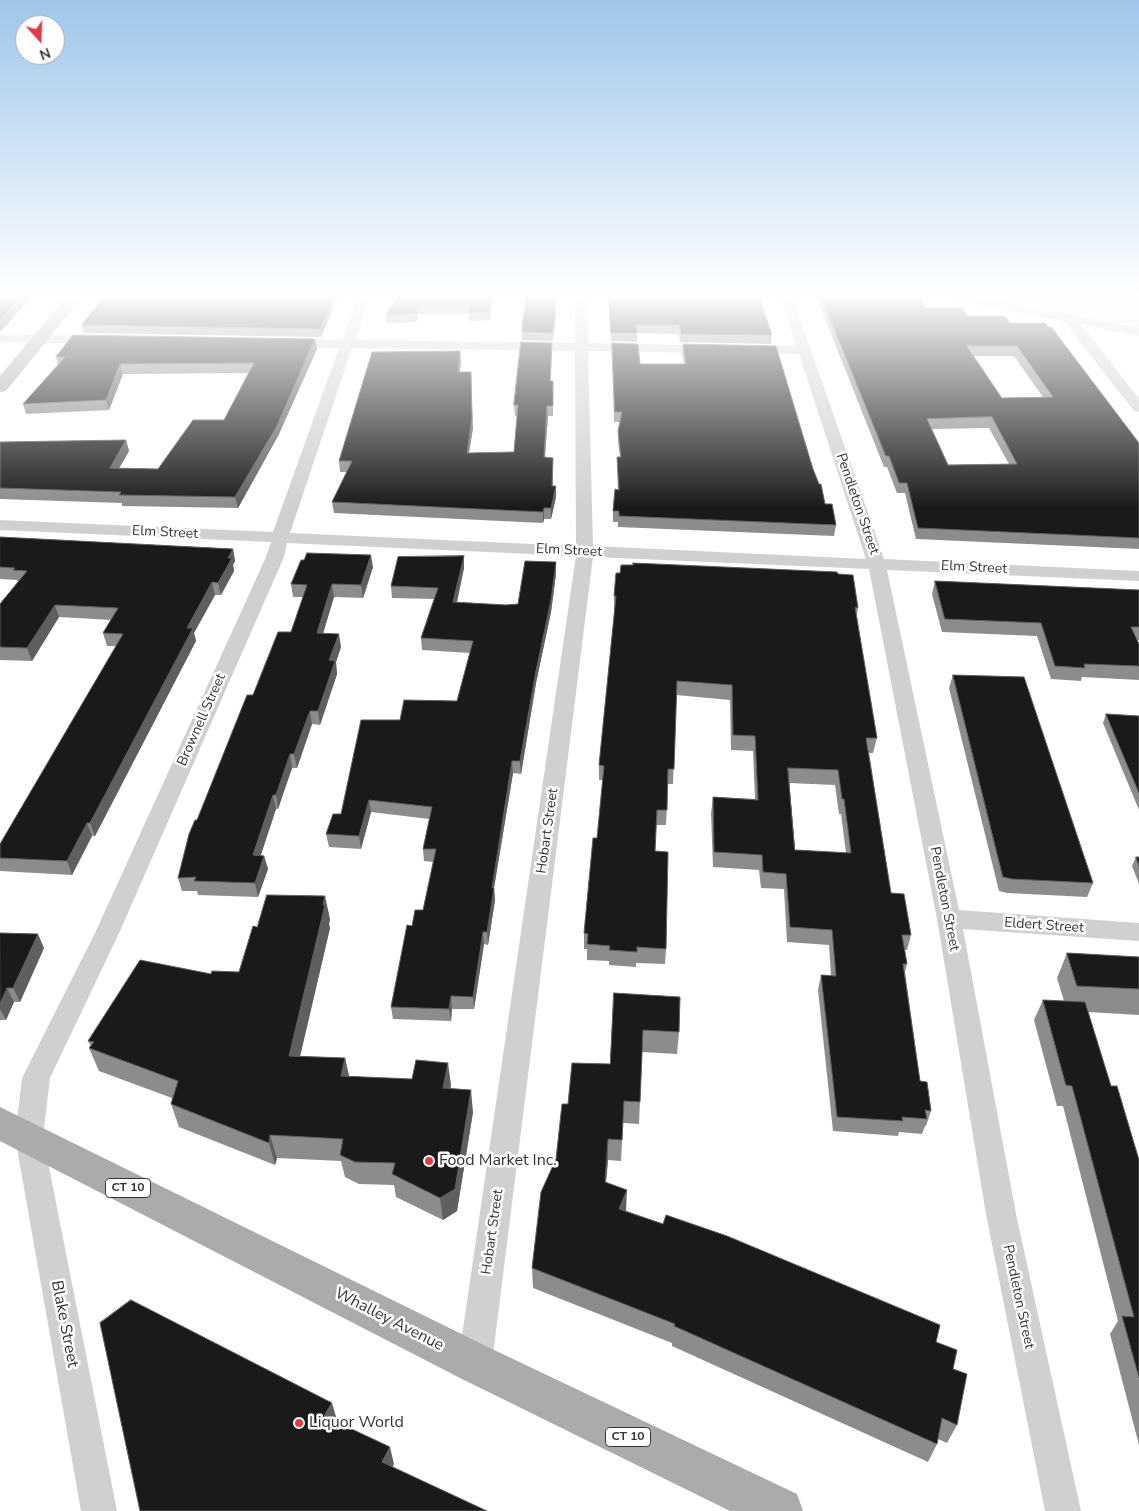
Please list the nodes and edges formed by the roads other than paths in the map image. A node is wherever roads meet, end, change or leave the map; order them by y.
1 (17, 367) edge
2 (341, 367) edge
3 (582, 367) edge
4 (810, 367) edge
5 (1106, 367) edge
6 (0, 387) edge
7 (1139, 408) edge
8 (0, 525) edge
9 (280, 538) junction
10 (586, 552) junction
11 (877, 564) junction
12 (1139, 576) edge
13 (949, 919) junction
14 (1139, 932) edge
15 (14, 1130) edge
16 (475, 1364) junction
17 (99, 1511) edge
18 (780, 1511) edge
19 (1063, 1511) edge

1 - 6 main road
2 - 9 street, Brownell Street
3 - 10 street, Hobart Street
4 - 11 street, Pendleton Street
5 - 7 street
8 - 9 street, Elm Street
9 - 10 street, Elm Street
9 - 15 street, Brownell Street
10 - 11 street, Elm Street
10 - 16 street, Hobart Street
11 - 12 street, Elm Street
11 - 13 street, Pendleton Street
13 - 14 street, Eldert Street
13 - 19 street, Pendleton Street
15 - 16 main road, Whalley Avenue / CT 10
15 - 17 street, Blake Street
16 - 18 main road, Whalley Avenue / CT 10

